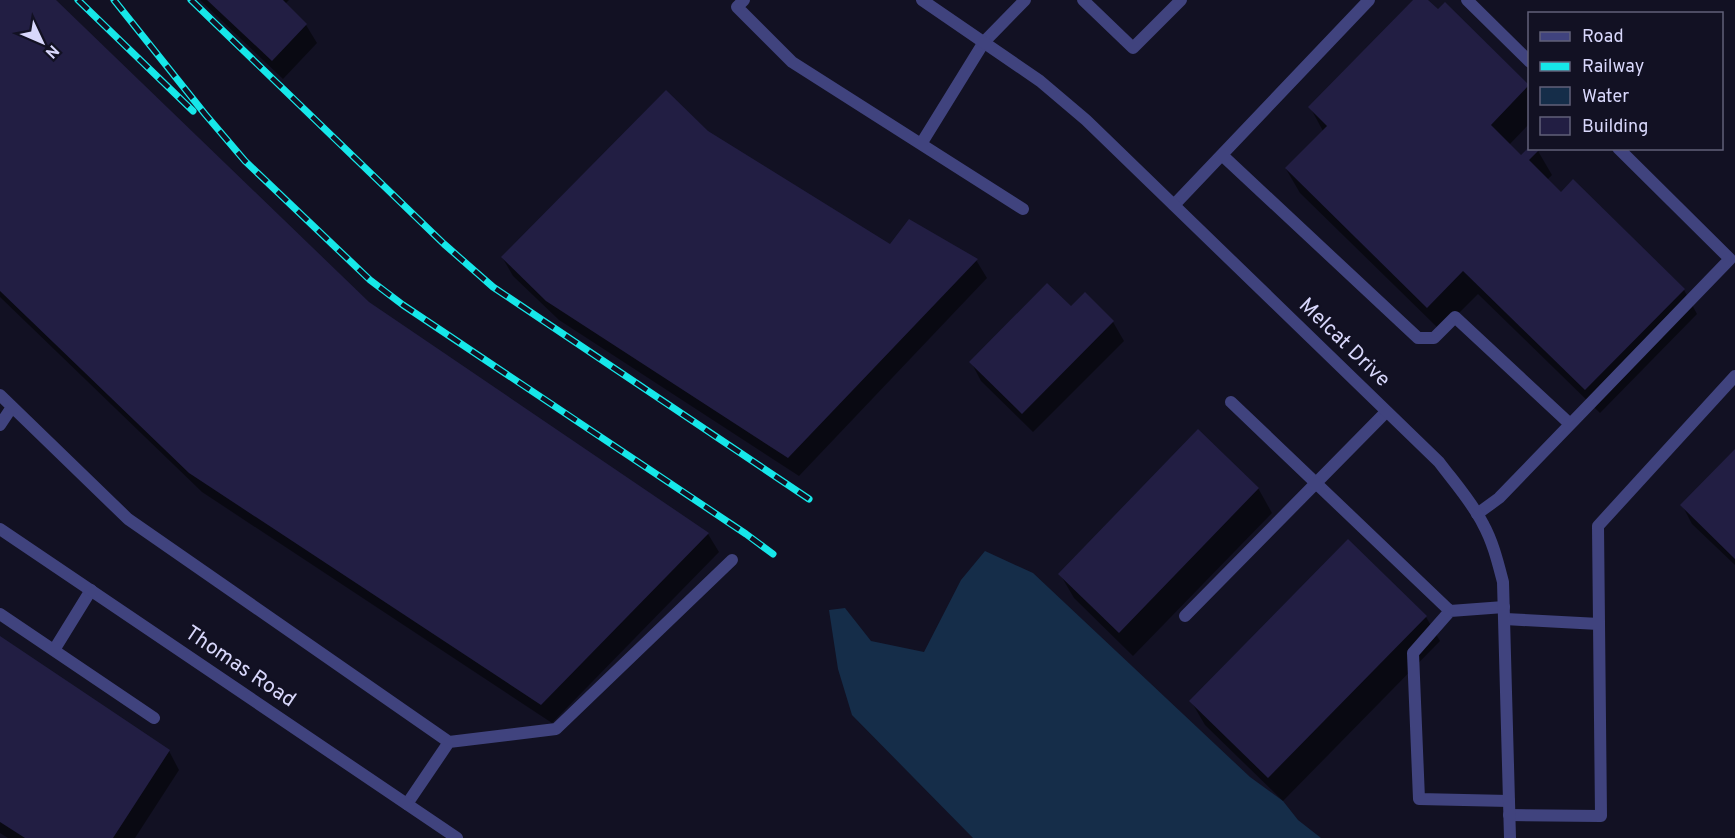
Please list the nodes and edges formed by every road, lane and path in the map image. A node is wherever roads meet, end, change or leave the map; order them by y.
1 (744, 0) edge
2 (922, 0) edge
3 (1025, 0) edge
4 (1083, 0) edge
5 (1181, 0) edge
6 (1369, 0) edge
7 (1467, 0) edge
8 (984, 42) junction
9 (1528, 60) edge
10 (921, 144) junction
11 (1620, 150) edge
12 (1222, 155) junction
13 (1174, 205) junction
14 (1023, 209) dead end
15 (1735, 376) edge
16 (0, 395) edge
17 (1231, 402) dead end
18 (12, 407) junction
19 (1386, 412) junction
20 (0, 424) edge
21 (1570, 424) junction
22 (1316, 483) junction
23 (1478, 514) junction
24 (0, 529) edge
25 (732, 560) dead end
26 (91, 590) junction
27 (1450, 611) junction
28 (1505, 613) junction
29 (0, 614) edge
30 (1185, 616) dead end
31 (1599, 624) junction
32 (54, 650) junction
33 (154, 718) dead end
34 (449, 742) junction
35 (1509, 801) junction
36 (407, 804) junction
37 (1509, 815) junction
38 (457, 838) edge
39 (1510, 838) edge

1 - 10 street
2 - 8 street, Melcat Drive
3 - 8 street
4 - 5 street
6 - 12 street
7 - 9 street
8 - 10 street
8 - 13 street, Melcat Drive
10 - 14 street
11 - 21 street
12 - 13 street
12 - 21 street
13 - 19 street, Melcat Drive
15 - 31 street
16 - 18 street
17 - 22 street
18 - 20 street
18 - 34 street
19 - 22 street
19 - 23 street, Melcat Drive
21 - 23 street
22 - 27 street
22 - 30 street
23 - 28 street, Melcat Drive
24 - 26 street, Thomas Road
25 - 34 street
26 - 32 street
26 - 36 street, Thomas Road
27 - 28 street
27 - 35 street
28 - 31 street
28 - 35 street, Melcat Drive
29 - 32 street
31 - 37 street
32 - 33 street
34 - 36 street
35 - 37 street, Melcat Drive
36 - 38 street, Thomas Road
37 - 39 street, Melcat Drive

